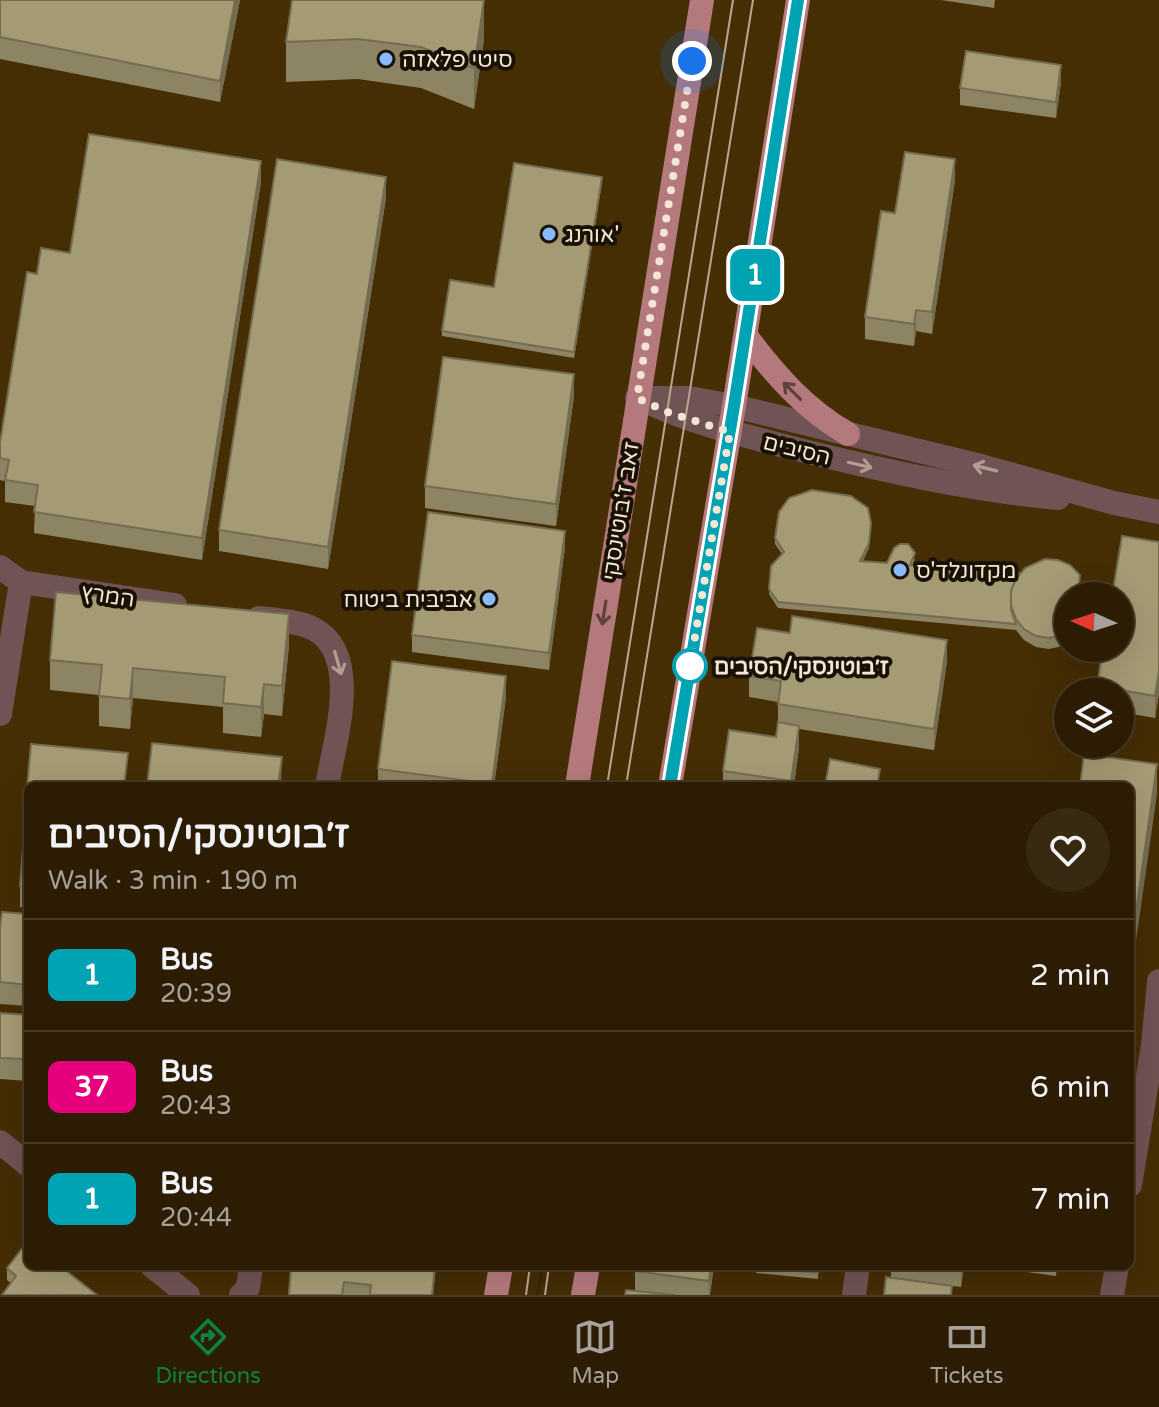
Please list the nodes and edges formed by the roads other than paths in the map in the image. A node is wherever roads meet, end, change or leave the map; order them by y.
1 (702, 0) edge
2 (798, 0) edge
3 (746, 336) junction
4 (637, 398) junction
5 (734, 406) junction
6 (730, 432) junction
7 (848, 434) junction
8 (1114, 503) junction
9 (1159, 512) edge
10 (0, 567) edge
11 (21, 582) junction
12 (204, 609) edge
13 (234, 614) edge
14 (0, 714) edge
15 (328, 782) edge
16 (578, 782) edge
17 (671, 782) edge
18 (1159, 981) edge
19 (1147, 1044) edge
20 (0, 1142) edge
21 (1134, 1152) edge
22 (24, 1162) edge
23 (157, 1270) edge
24 (250, 1270) edge
25 (500, 1270) edge
26 (587, 1270) edge
27 (857, 1270) edge
28 (1116, 1270) edge
29 (188, 1295) edge
30 (241, 1295) edge
31 (496, 1295) edge
32 (583, 1295) edge
33 (854, 1295) edge
34 (1112, 1295) edge

1 - 4 main road, זאב ז'בוטינסקי
2 - 3 main road
3 - 5 main road
7 -> 3 main road
4 - 5 street, הסיבים
4 - 6 street, הסיבים
4 -> 16 main road, זאב ז'בוטינסקי
5 - 6 main road
5 - 7 street, הסיבים
6 -> 8 street, הסיבים
6 - 17 main road
8 -> 7 street, הסיבים
8 - 9 street, הסיבים
10 - 11 street
11 - 12 street, המרץ
11 - 14 street
13 -> 15 street
18 - 19 street
19 - 21 street
20 - 22 street
23 - 29 street
24 - 30 street
25 - 31 main road
26 - 32 main road
27 - 33 street
28 - 34 street

